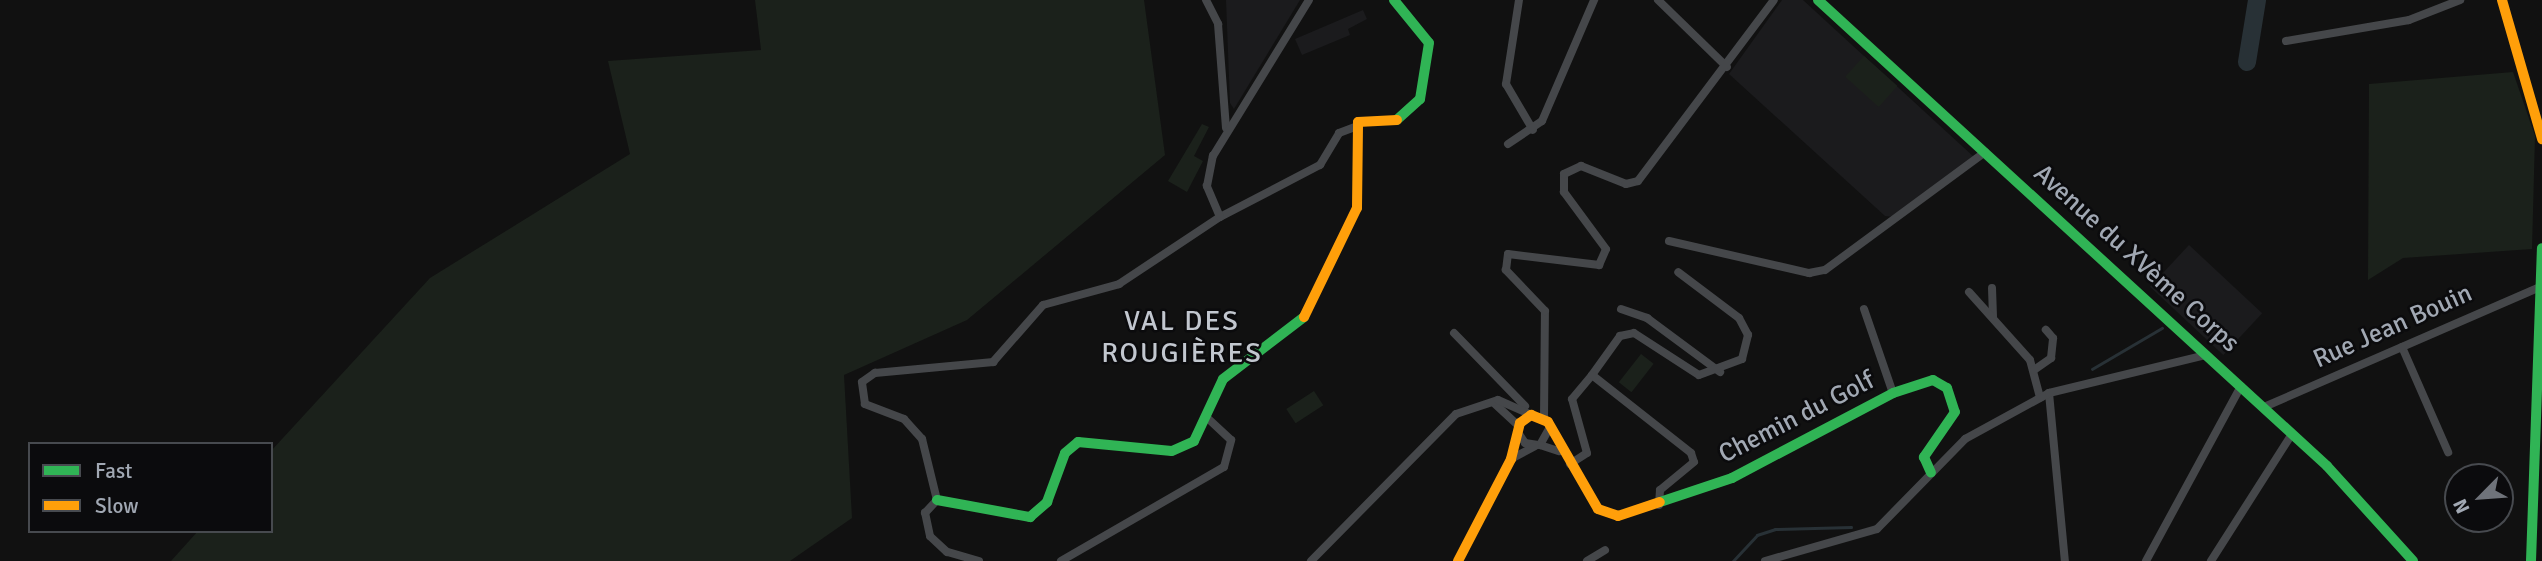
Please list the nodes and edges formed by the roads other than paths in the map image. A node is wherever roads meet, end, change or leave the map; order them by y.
1 (1206, 0) edge
2 (1309, 0) edge
3 (1394, 0) edge
4 (1519, 0) edge
5 (1594, 0) edge
6 (1658, 0) edge
7 (1774, 0) edge
8 (1818, 0) edge
9 (2460, 0) edge
10 (2502, 0) edge
11 (2286, 41) dead end
12 (1727, 66) junction
13 (2540, 112) edge
14 (1355, 127) junction
15 (1226, 128) junction
16 (1533, 130) junction
17 (2542, 139) edge
18 (1508, 144) dead end
19 (1984, 152) junction
20 (1220, 217) junction
21 (1669, 241) dead end
22 (2542, 248) edge
23 (1678, 272) dead end
24 (2540, 287) edge
25 (1992, 288) dead end
26 (1969, 292) dead end
27 (1621, 309) dead end
28 (1864, 309) dead end
29 (1993, 317) junction
30 (2046, 330) dead end
31 (1454, 332) dead end
32 (2402, 346) junction
33 (2206, 355) junction
34 (2034, 370) junction
35 (1720, 372) junction
36 (1592, 375) junction
37 (2241, 386) junction
38 (1893, 393) junction
39 (2049, 393) junction
40 (2040, 397) junction
41 (1491, 402) junction
42 (2264, 407) junction
43 (2539, 408) edge
44 (1532, 414) junction
45 (1205, 416) junction
46 (1547, 422) junction
47 (1519, 430) junction
48 (2292, 434) junction
49 (1538, 446) junction
50 (1559, 451) junction
51 (2448, 452) dead end
52 (1511, 460) junction
53 (1570, 464) junction
54 (1931, 473) junction
55 (937, 500) junction
56 (1659, 505) junction
57 (1605, 550) dead end
58 (979, 561) edge
59 (1060, 561) edge
60 (1311, 561) edge
61 (1458, 561) edge
62 (1587, 561) edge
63 (1765, 561) edge
64 (2065, 561) edge
65 (2146, 561) edge
66 (2211, 561) edge
67 (2413, 561) edge
68 (2531, 561) edge

1 - 15 street
2 - 15 street
3 - 14 street
4 - 16 street
5 - 16 street
6 - 12 street
7 - 12 street
8 - 19 street, Avenue du XVème Corps
9 - 11 street
10 - 13 street
12 - 46 street
13 - 17 street
14 - 20 street
14 - 45 street
15 - 20 street
16 - 18 street
19 - 21 street
19 - 33 street, Avenue du XVème Corps
20 - 55 street
22 - 24 street
23 - 35 street
24 - 32 street, Rue Jean Bouin
24 - 43 street
25 - 29 street
26 - 29 street
27 - 35 street
28 - 38 street
29 - 34 street
30 - 34 street
31 - 44 street
32 - 42 street, Rue Jean Bouin
32 - 51 street
33 - 37 street, Avenue du XVème Corps
33 - 39 street
34 - 40 street
35 - 36 street
36 - 53 street
36 - 56 street
37 - 42 street, Avenue du XVème Corps
37 - 65 street
38 - 54 street, Chemin du Golf
38 - 56 street, Chemin du Golf
39 - 40 street
39 - 64 street
40 - 54 street
41 - 44 street
41 - 47 street
41 - 60 street
42 - 48 street, Avenue du XVème Corps
43 - 68 street
44 - 46 street
44 - 47 street
45 - 55 street
45 - 59 street
46 - 49 street
46 - 50 street, Chemin du Golf
47 - 49 street
47 - 52 street
48 - 66 street
48 - 67 street, Avenue du XVème Corps
49 - 50 street
49 - 52 street
50 - 53 street, Chemin du Golf
52 - 61 street
53 - 56 street, Chemin du Golf
54 - 63 street
55 - 58 street
57 - 62 street

